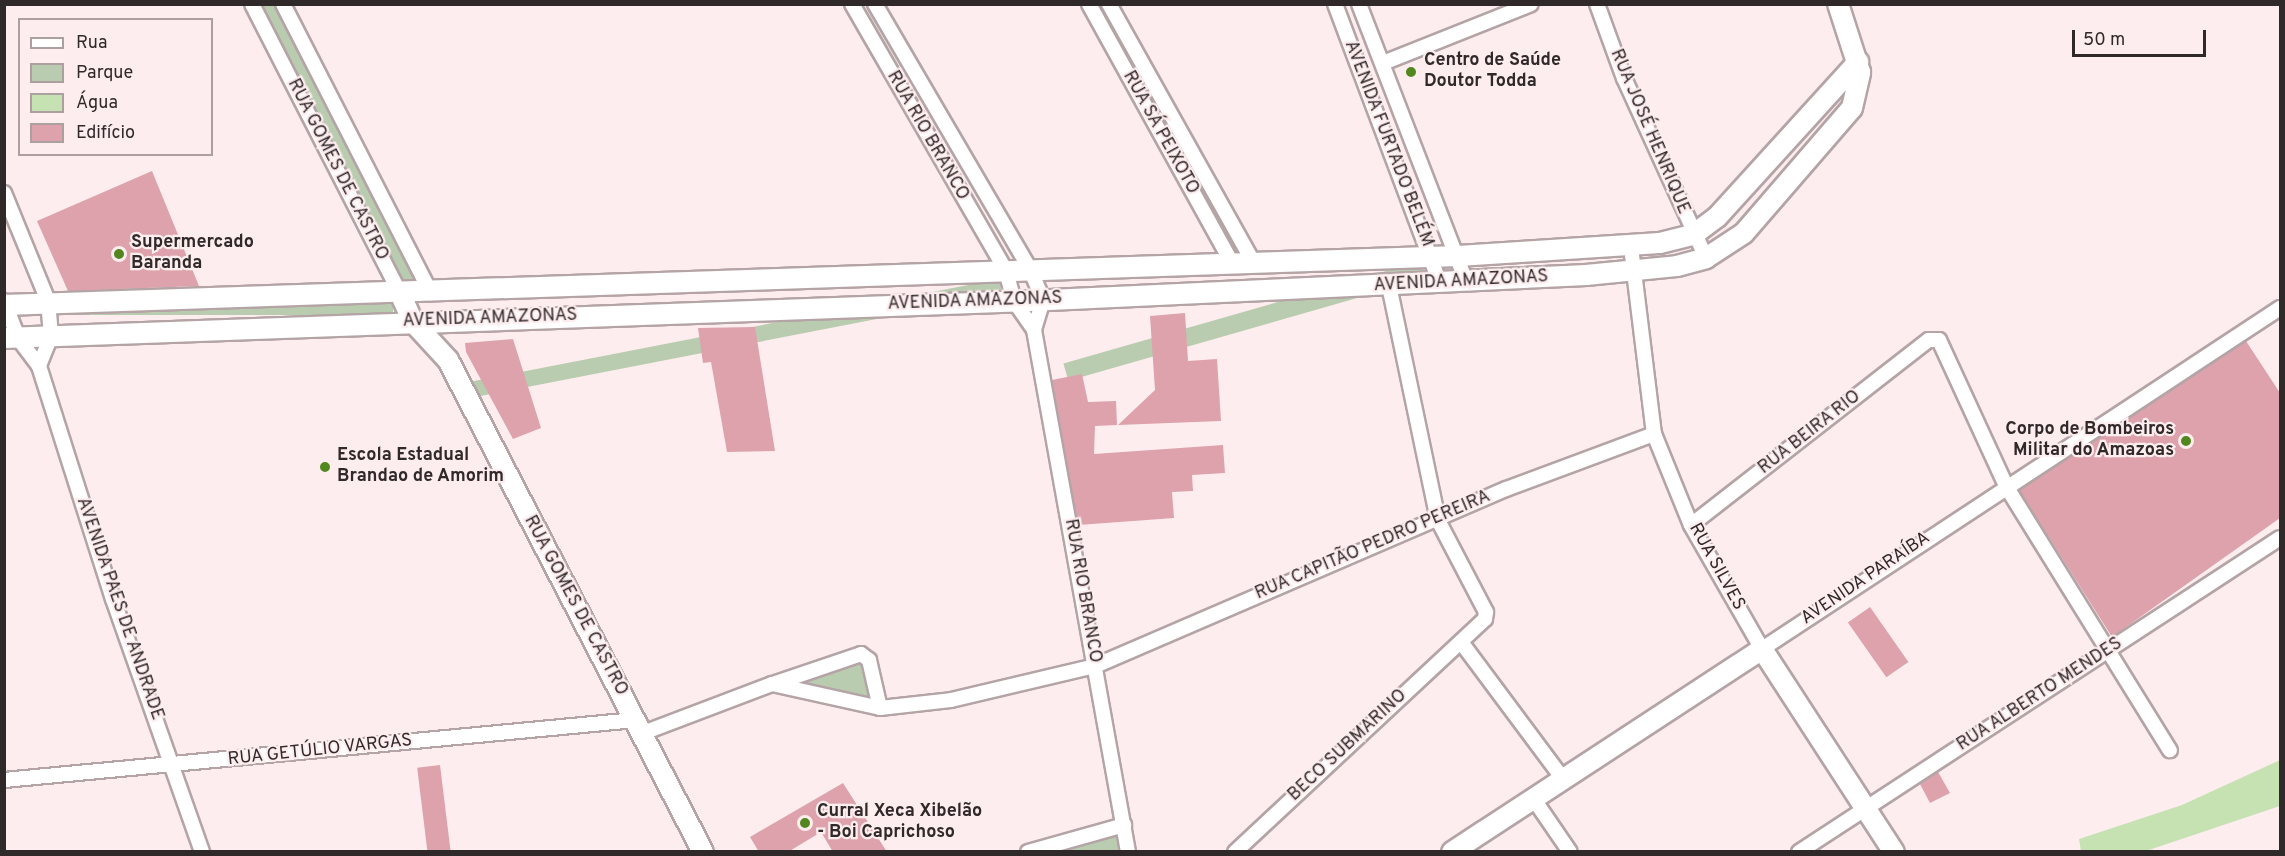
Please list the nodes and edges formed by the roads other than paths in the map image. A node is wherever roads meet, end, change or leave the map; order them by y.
1 (252, 4) edge
2 (283, 4) edge
3 (852, 4) edge
4 (875, 4) edge
5 (1089, 4) edge
6 (1109, 4) edge
7 (1335, 4) edge
8 (1359, 4) edge
9 (1531, 4) edge
10 (1597, 4) edge
11 (1838, 4) edge
12 (1383, 63) junction
13 (1860, 72) junction
14 (4, 193) edge
15 (1694, 235) junction
16 (1631, 247) junction
17 (1431, 256) junction
18 (1458, 256) junction
19 (1706, 258) junction
20 (1252, 260) junction
21 (1231, 261) junction
22 (1030, 269) junction
23 (1006, 271) junction
24 (1634, 272) junction
25 (1466, 282) junction
26 (1440, 283) junction
27 (1389, 286) junction
28 (399, 293) junction
29 (431, 293) junction
30 (1043, 300) junction
31 (48, 301) junction
32 (1014, 301) junction
33 (5, 304) edge
34 (2280, 308) edge
35 (443, 320) junction
36 (414, 322) junction
37 (1034, 330) junction
38 (51, 336) junction
39 (11, 338) edge
40 (448, 360) junction
41 (39, 366) junction
42 (1654, 434) junction
43 (2006, 486) junction
44 (1438, 520) junction
45 (1691, 525) junction
46 (2280, 538) edge
47 (1461, 642) junction
48 (1762, 649) junction
49 (2108, 652) junction
50 (1095, 666) junction
51 (772, 684) junction
52 (880, 708) junction
53 (639, 727) junction
54 (2170, 750) dead end
55 (172, 766) junction
56 (1563, 779) junction
57 (4, 780) edge
58 (1533, 798) junction
59 (1865, 808) junction
60 (1124, 825) junction
61 (202, 852) edge
62 (703, 852) edge
63 (1028, 852) edge
64 (1128, 852) edge
65 (1235, 852) edge
66 (1452, 852) edge
67 (1570, 852) edge
68 (1799, 852) edge
69 (1894, 852) edge

1 - 28 street, RUA GOMES DE CASTRO
2 - 29 street, RUA GOMES DE CASTRO
3 - 23 street, RUA RIO BRANCO
4 - 22 street, RUA RIO BRANCO
5 - 21 street, RUA SÁ PEIXOTO
6 - 20 street, RUA SÁ PEIXOTO
7 - 17 street, AVENIDA FURTADO BELÉM
8 - 12 street, AVENIDA FURTADO BELÉM
9 - 12 street
10 - 15 street, RUA JOSÉ HENRIQUE
11 - 13 street
12 - 18 street, AVENIDA FURTADO BELÉM
13 - 15 street
13 - 19 street, AVENIDA AMAZONAS
14 - 31 street
15 - 16 street, AVENIDA AMAZONAS
15 - 19 street, RUA JOSÉ HENRIQUE
16 - 18 street, AVENIDA AMAZONAS
16 - 24 street, RUA SILVES
17 - 18 street, AVENIDA AMAZONAS
17 - 20 street, AVENIDA AMAZONAS
17 - 26 street, AVENIDA FURTADO BELÉM
18 - 25 street, AVENIDA FURTADO BELÉM
19 - 24 street, AVENIDA AMAZONAS
20 - 21 street, AVENIDA AMAZONAS
21 - 22 street, AVENIDA AMAZONAS
22 - 23 street, AVENIDA AMAZONAS
22 - 30 street, RUA RIO BRANCO
23 - 29 street, AVENIDA AMAZONAS
23 - 32 street, RUA RIO BRANCO
24 - 25 street, AVENIDA AMAZONAS
24 - 42 street, RUA SILVES
25 - 26 street, AVENIDA AMAZONAS
26 - 27 street, AVENIDA AMAZONAS
27 - 30 street, AVENIDA AMAZONAS
27 - 44 street, BECO SUBMARINO
28 - 29 street, AVENIDA AMAZONAS
28 - 31 street, AVENIDA AMAZONAS
28 - 36 street, RUA GOMES DE CASTRO
29 - 35 street, RUA GOMES DE CASTRO
30 - 32 street, AVENIDA AMAZONAS
30 - 37 street, RUA RIO BRANCO
31 - 33 street, AVENIDA AMAZONAS
31 - 38 street
32 - 35 street, AVENIDA AMAZONAS
32 - 37 street, RUA RIO BRANCO
33 - 39 street, AVENIDA PAES DE ANDRADE
34 - 43 street, AVENIDA PARAÍBA
35 - 36 street, AVENIDA AMAZONAS
35 - 40 street, RUA GOMES DE CASTRO
36 - 38 street, AVENIDA AMAZONAS
36 - 40 street, RUA GOMES DE CASTRO
37 - 50 street, RUA RIO BRANCO
38 - 39 street, AVENIDA AMAZONAS
38 - 41 street
39 - 41 street, AVENIDA PAES DE ANDRADE
40 - 53 street, RUA GOMES DE CASTRO
41 - 55 street, AVENIDA PAES DE ANDRADE
42 - 44 street, RUA CAPITÃO PEDRO PEREIRA
42 - 45 street, RUA SILVES
43 - 45 street, RUA BEIRA RIO
43 - 48 street, AVENIDA PARAÍBA
43 - 49 street
44 - 47 street, BECO SUBMARINO
44 - 50 street, RUA CAPITÃO PEDRO PEREIRA
45 - 48 street, RUA SILVES
46 - 49 street, RUA ALBERTO MENDES
47 - 56 street
47 - 65 street, BECO SUBMARINO
48 - 56 street, AVENIDA PARAÍBA
48 - 59 street, RUA SILVES
49 - 54 street
49 - 59 street, RUA ALBERTO MENDES
50 - 52 street
50 - 60 street, RUA RIO BRANCO
51 - 52 street
51 - 52 street, RUA GETÚLIO VARGAS
51 - 53 street, RUA GETÚLIO VARGAS
53 - 55 street, RUA GETÚLIO VARGAS
53 - 62 street, RUA GOMES DE CASTRO
55 - 57 street, RUA GETÚLIO VARGAS
55 - 61 street, AVENIDA PAES DE ANDRADE
56 - 58 street, AVENIDA PARAÍBA
58 - 66 street, AVENIDA PARAÍBA
58 - 67 street
59 - 68 street, RUA ALBERTO MENDES
59 - 69 street, RUA SILVES
60 - 63 street
60 - 64 street, RUA RIO BRANCO

